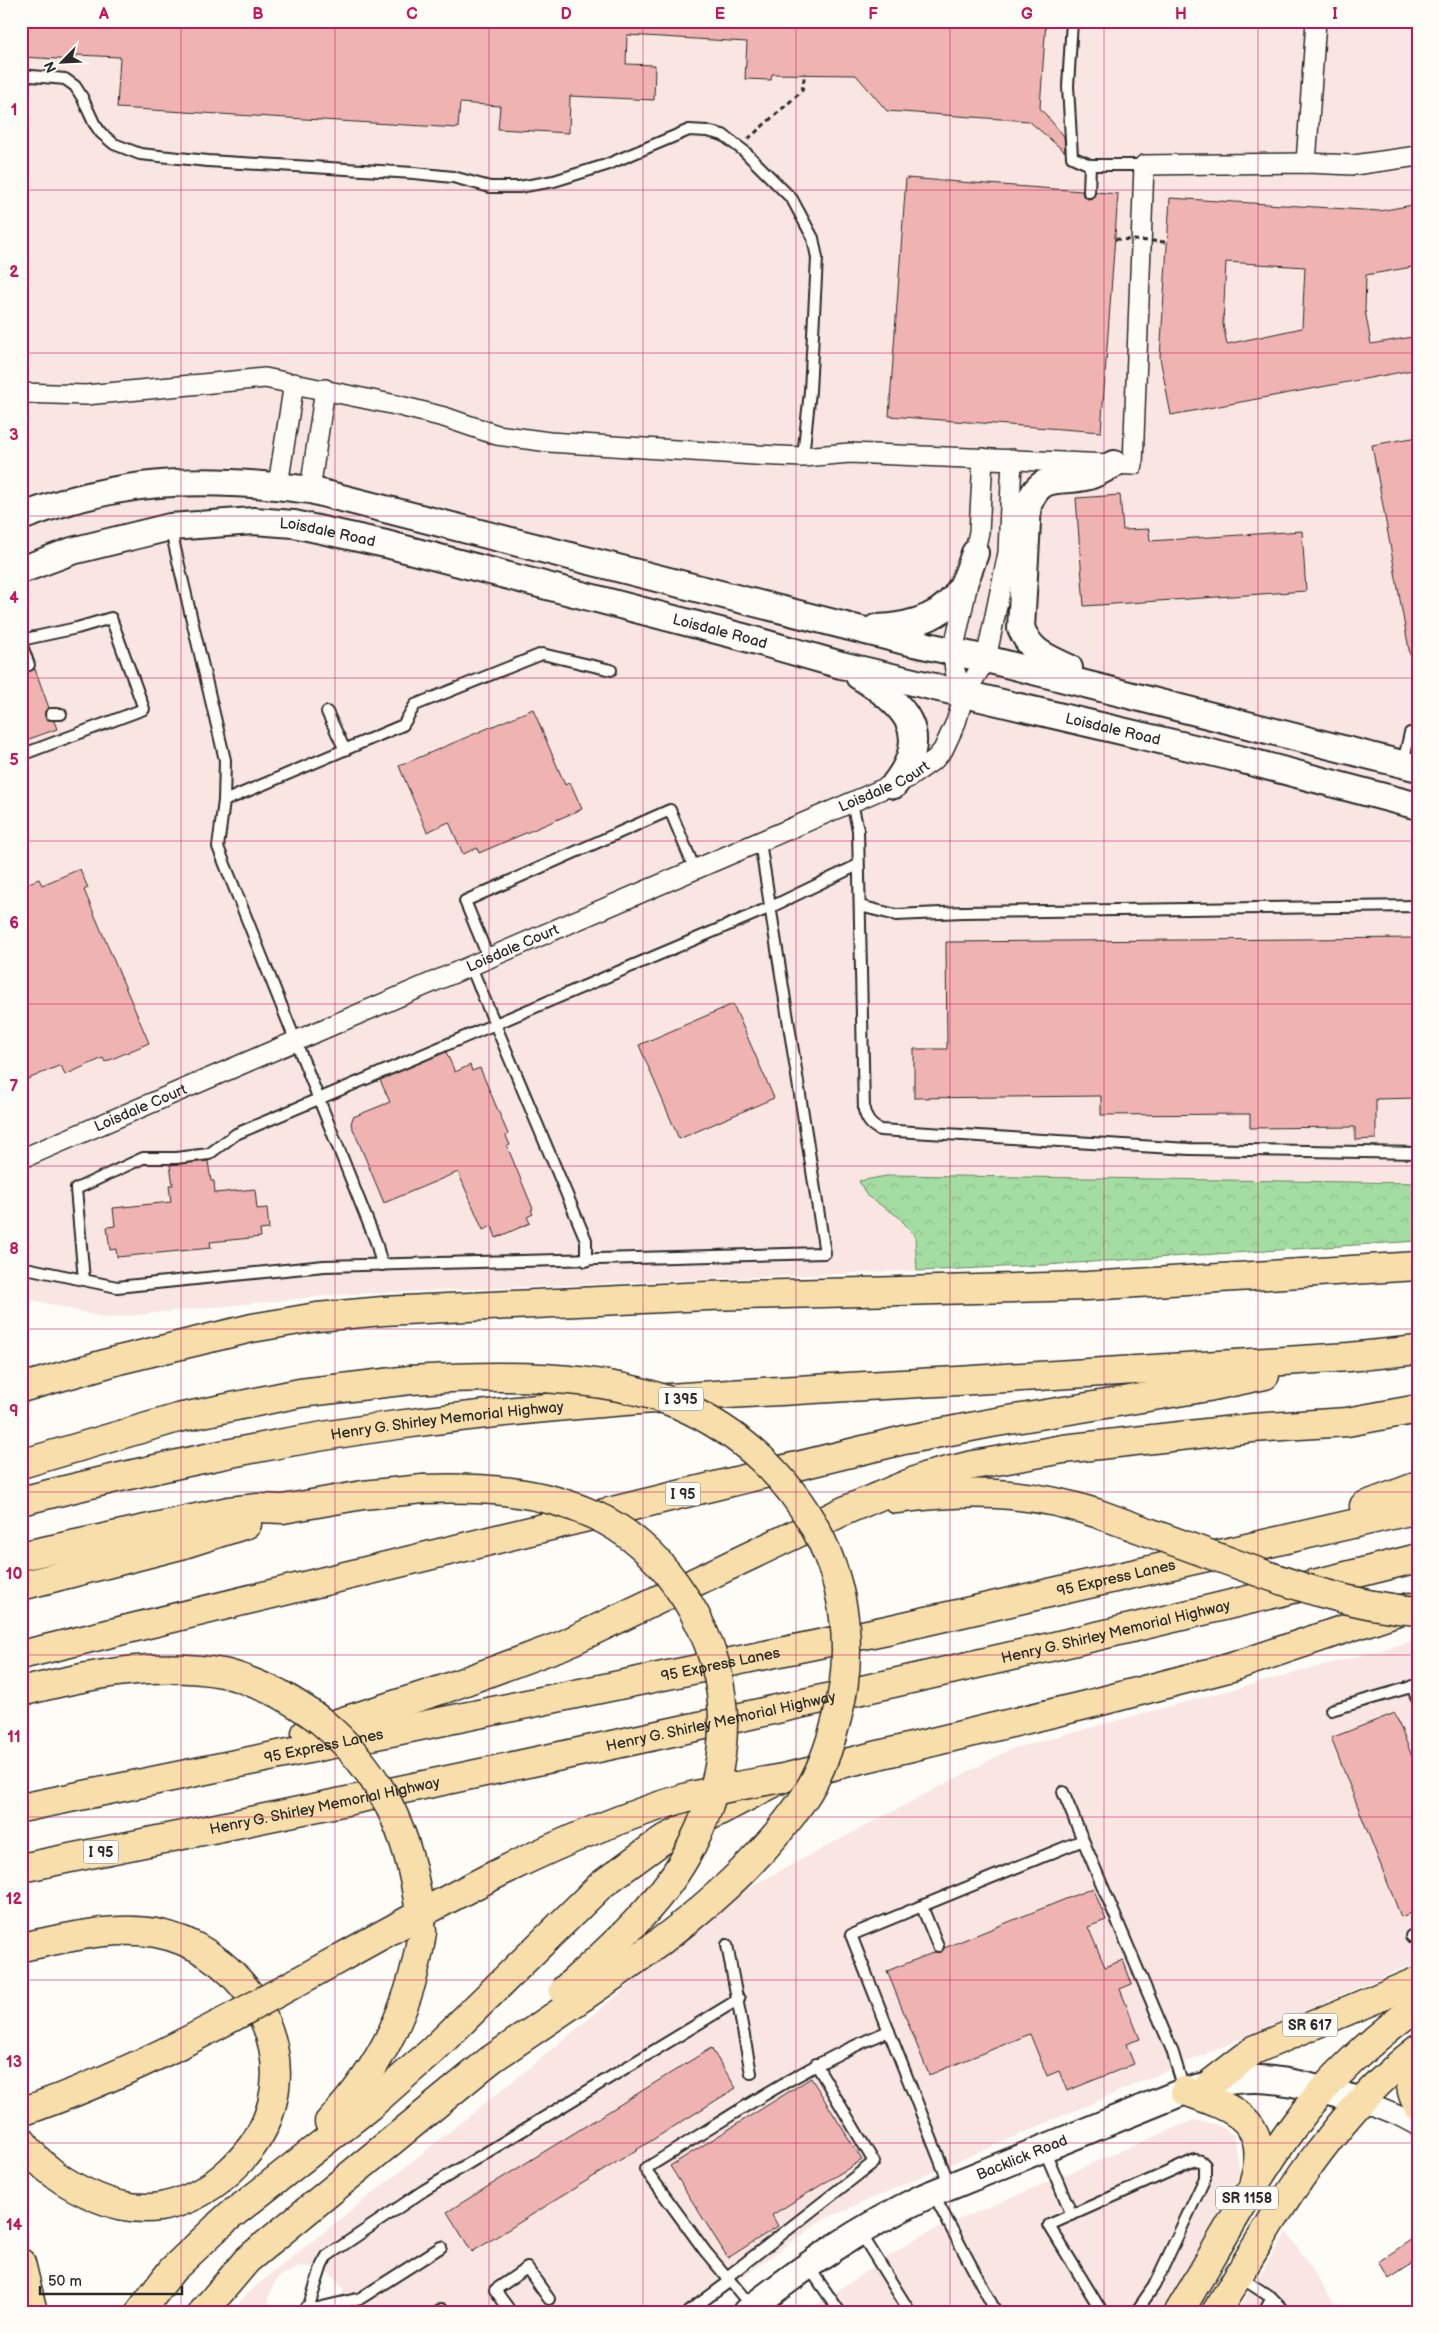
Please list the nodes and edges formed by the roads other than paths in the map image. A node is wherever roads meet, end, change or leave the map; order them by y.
1 (1072, 21) edge
2 (1316, 21) edge
3 (21, 75) edge
4 (1418, 156) edge
5 (1306, 163) junction
6 (1090, 165) junction
7 (1144, 166) junction
8 (1089, 192) dead end
9 (294, 383) junction
10 (325, 389) junction
11 (21, 393) edge
12 (803, 456) junction
13 (983, 458) junction
14 (1012, 459) junction
15 (1114, 464) junction
16 (278, 485) junction
17 (310, 490) junction
18 (21, 518) edge
19 (170, 527) junction
20 (975, 553) junction
21 (21, 570) edge
22 (852, 628) junction
23 (21, 642) edge
24 (953, 652) junction
25 (986, 658) junction
26 (29, 665) dead end
27 (841, 665) junction
28 (611, 670) dead end
29 (964, 695) junction
30 (1139, 696) junction
31 (327, 712) dead end
32 (1410, 732) dead end
33 (345, 750) junction
34 (21, 755) edge
35 (1410, 766) edge
36 (894, 784) junction
37 (224, 802) junction
38 (852, 802) junction
39 (1418, 806) edge
40 (760, 842) junction
41 (858, 865) junction
42 (695, 870) junction
43 (860, 906) junction
44 (1418, 906) edge
45 (771, 907) junction
46 (489, 959) junction
47 (471, 967) junction
48 (495, 1024) junction
49 (296, 1042) junction
50 (318, 1099) junction
51 (1418, 1153) edge
52 (21, 1159) edge
53 (586, 1261) junction
54 (382, 1265) junction
55 (1418, 1266) edge
56 (21, 1267) edge
57 (84, 1280) junction
58 (1418, 1350) edge
59 (1349, 1357) junction
60 (21, 1388) edge
61 (1418, 1409) edge
62 (21, 1464) edge
63 (1418, 1486) edge
64 (21, 1502) edge
65 (283, 1509) junction
66 (1418, 1509) edge
67 (846, 1510) junction
68 (1247, 1550) junction
69 (21, 1556) edge
70 (1418, 1558) edge
71 (21, 1586) edge
72 (1418, 1604) edge
73 (1418, 1611) edge
74 (21, 1656) edge
75 (1415, 1686) edge
76 (21, 1692) edge
77 (1418, 1701) edge
78 (1331, 1710) dead end
79 (783, 1778) junction
80 (132, 1786) junction
81 (1063, 1792) dead end
82 (21, 1808) edge
83 (1083, 1840) junction
84 (21, 1868) edge
85 (922, 1907) junction
86 (727, 1945) dead end
87 (938, 1946) dead end
88 (21, 1947) edge
89 (1418, 1981) edge
90 (739, 1999) junction
91 (1418, 2006) edge
92 (889, 2031) junction
93 (1418, 2050) edge
94 (489, 2061) junction
95 (816, 2064) junction
96 (751, 2073) dead end
97 (1198, 2088) junction
98 (1323, 2091) junction
99 (1360, 2100) junction
100 (1418, 2106) edge
101 (21, 2112) edge
102 (1418, 2126) edge
103 (21, 2140) edge
104 (1044, 2148) junction
105 (942, 2190) junction
106 (1252, 2190) junction
107 (1072, 2214) junction
108 (220, 2224) junction
109 (860, 2232) junction
110 (441, 2247) dead end
111 (21, 2263) edge
112 (808, 2266) junction
113 (1238, 2276) junction
114 (728, 2279) junction
115 (1272, 2298) junction
116 (549, 2299) dead end
117 (751, 2310) edge
118 (309, 2311) edge
119 (33, 2312) edge
120 (140, 2312) edge
121 (203, 2312) edge
122 (438, 2312) edge
123 (444, 2312) edge
124 (511, 2312) edge
125 (688, 2312) edge
126 (840, 2312) edge
127 (910, 2312) edge
128 (996, 2312) edge
129 (1102, 2312) edge
130 (1136, 2312) edge
131 (1180, 2312) edge
132 (1216, 2312) edge
133 (1264, 2312) edge
134 (1286, 2312) edge

1 - 6 lane
2 - 5 street
3 - 12 lane
4 - 5 street
5 - 7 street
6 - 7 lane
6 - 8 lane
7 - 15 street
9 - 10 street
9 - 11 street
9 - 16 street
10 - 12 street
10 - 17 street
12 - 13 street
13 - 14 street
13 - 20 street
14 - 15 street
14 - 25 street, Loisdale Court
15 - 30 main road
16 - 17 main road
16 - 18 main road
17 - 22 main road
19 - 21 main road, Loisdale Road
19 - 27 main road, Loisdale Road
19 - 37 lane
20 - 22 main road
20 - 24 street
22 - 24 main road
23 - 26 lane
23 - 34 lane
24 - 25 main road
24 - 29 street
25 - 29 street, Loisdale Court
25 - 30 main road
27 - 29 main road, Loisdale Road
27 - 36 main road
28 - 33 lane
29 - 36 street, Loisdale Court
29 - 39 main road, Loisdale Road
30 - 35 main road
31 - 33 lane
32 - 35 lane
33 - 37 lane
36 - 38 street, Loisdale Court
37 - 49 lane
38 - 40 street, Loisdale Court
38 - 41 lane
40 - 42 street, Loisdale Court
40 - 45 lane
41 - 43 lane
41 - 45 lane
42 - 46 street, Loisdale Court
42 - 46 lane
43 - 44 lane
43 - 51 lane
45 - 48 lane
45 - 53 lane
46 - 47 street, Loisdale Court
47 - 48 lane
47 - 49 street, Loisdale Court
48 - 50 lane
48 - 53 lane
49 - 50 lane
49 - 52 street, Loisdale Court
50 - 54 lane
50 - 57 lane
53 - 54 lane
54 - 57 lane
55 - 60 main road
56 - 57 lane
58 - 59 main road, Henry G. Shirley Memorial Highway / I 95
59 - 64 main road, Henry G. Shirley Memorial Highway / I 395
59 - 74 main road, I 95
61 - 67 main road
62 - 94 main road, bridge
63 - 68 main road
65 - 69 main road
65 - 71 main road
65 - 94 main road, bridge
66 - 68 main road, 95 Express Lanes
67 - 73 main road, bridge
67 - 80 main road
68 - 80 main road, 95 Express Lanes
70 - 84 main road, Henry G. Shirley Memorial Highway / I 95
72 - 79 main road
75 - 77 lane
75 - 78 lane
76 - 108 main road, bridge
79 - 101 main road, bridge
79 - 108 main road, bridge
80 - 82 main road, 95 Express Lanes
81 - 83 lane
83 - 85 lane
83 - 97 lane
85 - 87 lane
85 - 92 lane
86 - 90 lane
88 - 103 main road
89 - 97 main road, SR 617
90 - 96 lane
90 - 118 lane
91 - 98 main road, SR 1158
92 - 95 lane
92 - 105 lane
93 - 99 main road
93 - 100 main road
94 - 121 main road
95 - 114 lane
95 - 114 lane
97 - 98 main road, Backlick Road / SR 617
97 - 104 main road, Backlick Road / SR 617
97 - 106 main road
98 - 99 main road, Backlick Road / SR 617
98 - 106 main road, SR 1158
99 - 102 street
99 - 113 main road, SR 1158
104 - 105 main road, Backlick Road / SR 617
104 - 107 lane
105 - 109 main road, Backlick Road / SR 617
105 - 128 lane
106 - 131 main road, SR 1158
107 - 129 lane
107 - 130 lane
108 - 120 main road
109 - 112 main road, Backlick Road / SR 617
109 - 127 lane
110 - 118 lane
111 - 119 main road
112 - 117 main road, Backlick Road / SR 617
112 - 126 lane
113 - 115 lane
113 - 132 main road, SR 1158
114 - 117 lane
114 - 125 lane
115 - 133 lane
115 - 134 lane
116 - 124 lane
122 - 123 lane

